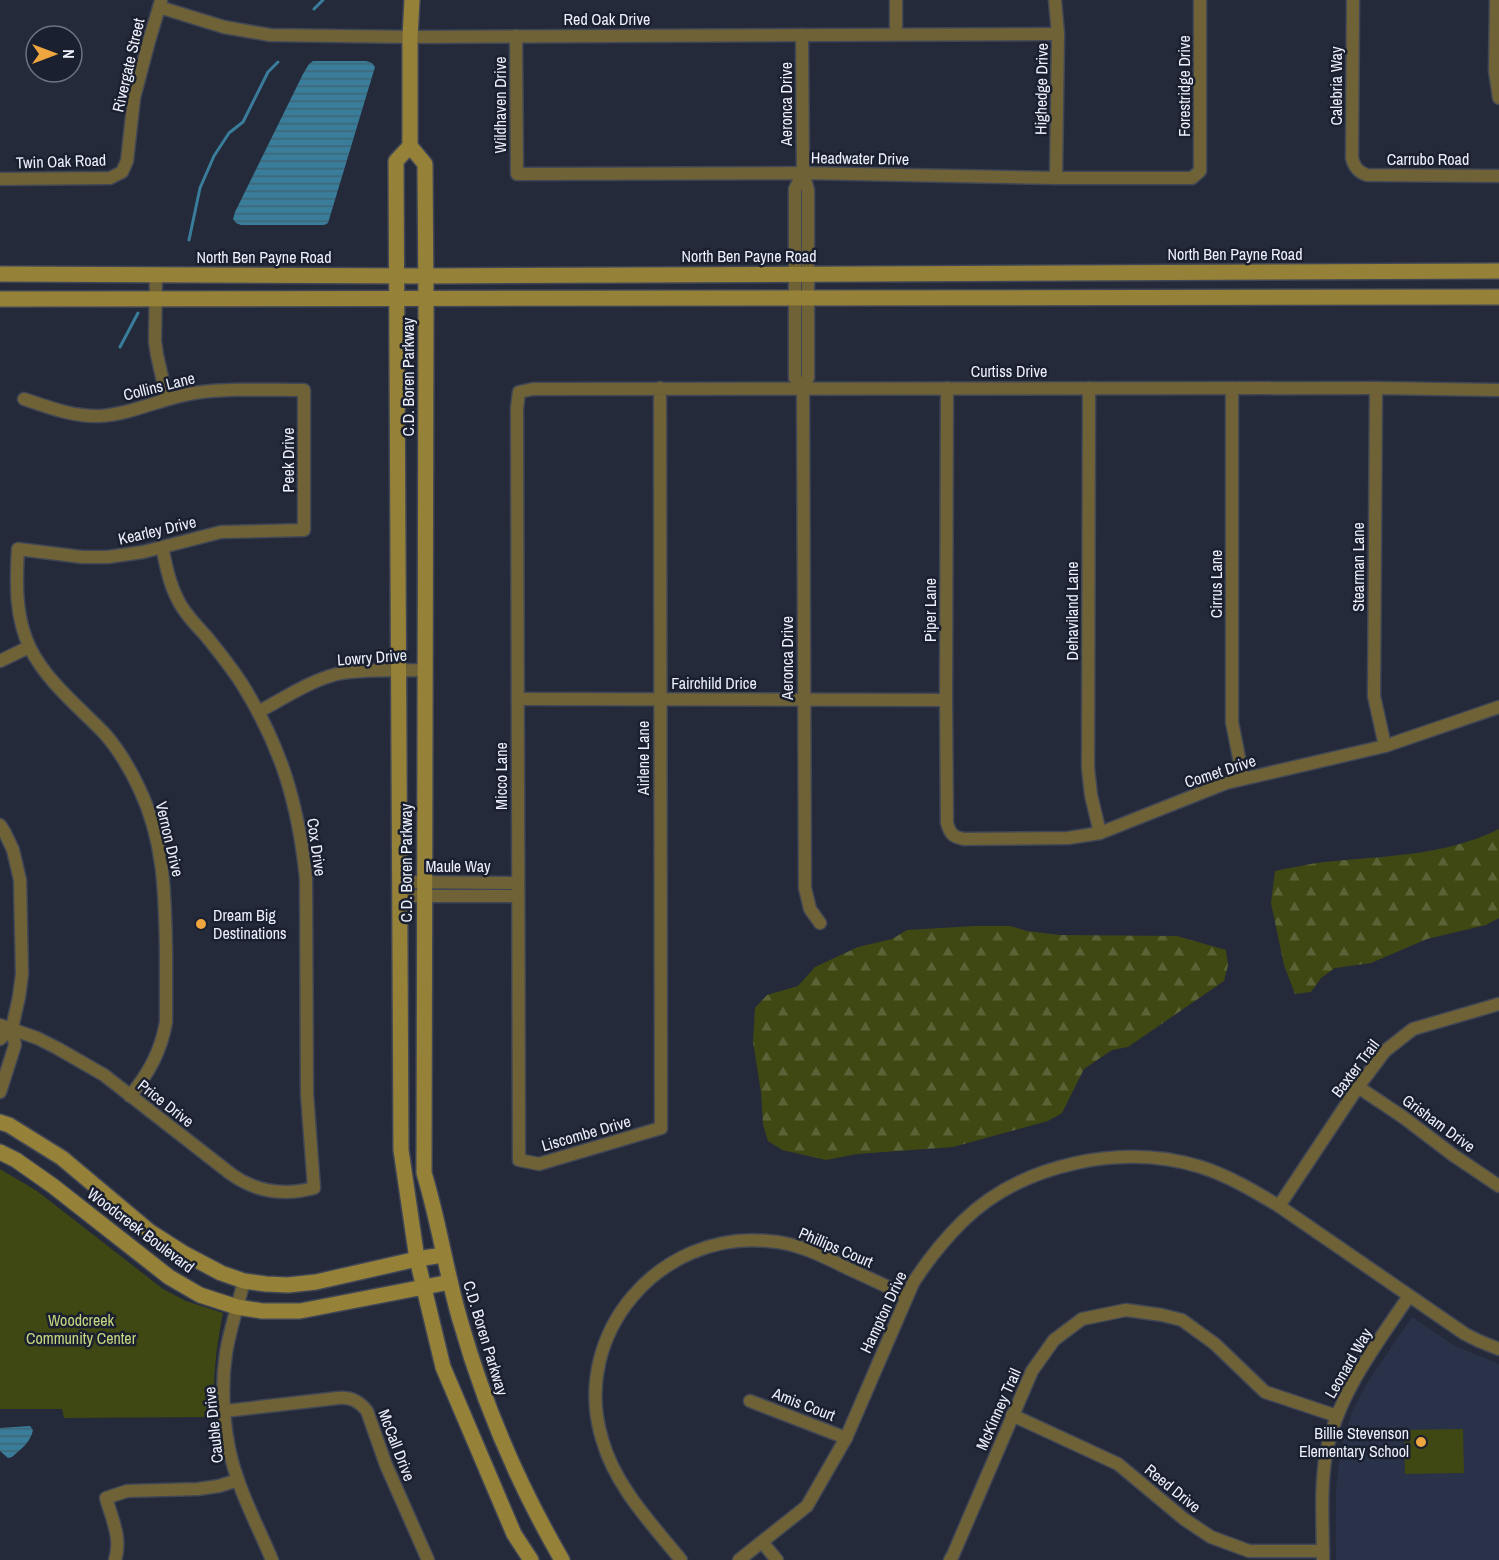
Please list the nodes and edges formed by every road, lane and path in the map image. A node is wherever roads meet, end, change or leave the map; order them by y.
1 (412, 0) edge
2 (896, 0) edge
3 (1055, 0) edge
4 (1200, 0) edge
5 (1353, 0) edge
6 (1496, 0) edge
7 (160, 4) edge
8 (1058, 33) junction
9 (896, 34) junction
10 (802, 35) junction
11 (516, 36) junction
12 (410, 37) junction
13 (1497, 48) edge
14 (1499, 98) edge
15 (410, 146) junction
16 (1358, 170) joint
17 (1200, 171) joint
18 (122, 172) joint
19 (802, 173) junction
20 (517, 174) joint
21 (1499, 176) edge
22 (1056, 178) junction
23 (0, 179) edge
24 (1499, 272) edge
25 (802, 273) junction
26 (0, 274) edge
27 (156, 275) junction
28 (397, 276) junction
29 (426, 276) junction
30 (802, 297) junction
31 (1499, 297) edge
32 (0, 298) edge
33 (155, 298) junction
34 (397, 299) junction
35 (426, 299) junction
36 (660, 388) junction
37 (947, 388) junction
38 (1089, 388) junction
39 (1232, 388) junction
40 (1376, 388) junction
41 (802, 389) junction
42 (304, 390) joint
43 (1499, 390) edge
44 (519, 392) joint
45 (24, 399) dead end
46 (167, 399) junction
47 (304, 530) joint
48 (162, 547) junction
49 (18, 549) joint
50 (29, 647) junction
51 (0, 661) edge
52 (425, 670) junction
53 (398, 671) junction
54 (518, 699) junction
55 (660, 700) junction
56 (804, 700) junction
57 (946, 700) junction
58 (1499, 706) edge
59 (258, 712) junction
60 (1385, 746) junction
61 (1242, 778) junction
62 (0, 825) edge
63 (950, 832) joint
64 (1100, 833) junction
65 (399, 889) junction
66 (424, 889) junction
67 (517, 890) junction
68 (820, 923) dead end
69 (1499, 1004) edge
70 (6, 1026) edge
71 (0, 1039) edge
72 (1358, 1088) junction
73 (0, 1092) edge
74 (130, 1096) junction
75 (0, 1122) edge
76 (661, 1128) joint
77 (0, 1152) edge
78 (519, 1160) joint
79 (87, 1179) junction
80 (1499, 1186) edge
81 (314, 1188) joint
82 (68, 1198) junction
83 (1278, 1206) junction
84 (443, 1255) junction
85 (417, 1259) junction
86 (244, 1281) junction
87 (450, 1282) junction
88 (423, 1287) junction
89 (907, 1296) junction
90 (1409, 1296) junction
91 (237, 1307) junction
92 (1499, 1348) edge
93 (750, 1401) dead end
94 (225, 1411) junction
95 (1012, 1415) junction
96 (1337, 1416) junction
97 (846, 1438) junction
98 (238, 1480) junction
99 (762, 1542) junction
100 (1323, 1556) edge
101 (955, 1558) edge
102 (116, 1560) edge
103 (272, 1560) edge
104 (428, 1560) edge
105 (531, 1560) edge
106 (562, 1560) edge
107 (681, 1560) edge
108 (739, 1560) edge
109 (777, 1560) edge

1 - 12 street, C.D. Boren Parkway
2 - 9 street
3 - 8 street, Highedge Drive
4 - 17 street, Forestridge Drive
5 - 16 street, Calebria Way
6 - 13 street
7 - 12 street, Red Oak Drive
7 - 18 street, Rivergate Street
8 - 9 street, Red Oak Drive
8 - 22 street, Highedge Drive
9 - 10 street, Red Oak Drive
10 - 11 street, Red Oak Drive
10 - 19 street, Aeronca Drive
11 - 12 street, Red Oak Drive
11 - 20 street, Wildhaven Drive
12 - 15 street, C.D. Boren Parkway
13 - 14 street
15 - 28 street, C.D. Boren Parkway
15 - 29 street, C.D. Boren Parkway
16 - 21 street, Carrubo Road
17 - 22 street, Headwater Drive
18 - 23 street, Twin Oak Road
19 - 20 street, Headwater Drive
19 - 22 street, Headwater Drive
19 - 25 street, Aeronca Drive
24 - 25 street, North Ben Payne Road
25 - 29 street, North Ben Payne Road
25 - 30 street, Aeronca Drive
26 - 27 street, North Ben Payne Road
27 - 28 street, North Ben Payne Road
27 - 33 street
28 - 29 street, North Ben Payne Road
28 - 34 street, C.D. Boren Parkway
29 - 35 street, C.D. Boren Parkway
30 - 31 street
30 - 35 street
30 - 41 street, Aeronca Drive
32 - 33 street
33 - 34 street
33 - 46 street
34 - 35 street
34 - 53 street, C.D. Boren Parkway
35 - 52 street, C.D. Boren Parkway
36 - 41 street, Curtiss Drive
36 - 44 street, Curtiss Drive
36 - 55 street, Airlene Lane
37 - 38 street, Curtiss Drive
37 - 41 street, Curtiss Drive
37 - 57 street, Piper Lane
38 - 39 street, Curtiss Drive
38 - 64 street, Dehaviland Lane
39 - 40 street, Curtiss Drive
39 - 61 street, Cirrus Lane
40 - 43 street, Curtiss Drive
40 - 60 street, Stearman Lane
41 - 56 street, Aeronca Drive
42 - 46 street, Collins Lane
42 - 47 street, Peek Drive
44 - 54 street, Micco Lane
45 - 46 street, Collins Lane
47 - 48 street, Kearley Drive
48 - 49 street, Kearley Drive
48 - 59 street, Cox Drive
49 - 50 street, Vernon Drive
50 - 51 street
50 - 74 street, Vernon Drive
52 - 53 street, Lowry Drive
52 - 66 street, C.D. Boren Parkway
53 - 59 street, Lowry Drive
53 - 65 street, C.D. Boren Parkway
54 - 55 street, Fairchild Drice
54 - 67 street, Micco Lane
55 - 56 street, Fairchild Drice
55 - 76 street, Airlene Lane
56 - 57 street, Fairchild Drice
56 - 68 street, Aeronca Drive
57 - 63 street, Piper Lane
58 - 60 street, Comet Drive
59 - 81 street, Cox Drive
60 - 61 street, Comet Drive
61 - 64 street, Comet Drive
62 - 70 street
63 - 64 street, Comet Drive
65 - 66 street, Maule Way
65 - 85 street, C.D. Boren Parkway
66 - 67 street, Maule Way
66 - 84 street, C.D. Boren Parkway
67 - 78 street, Micco Lane
69 - 72 street, Baxter Trail
70 - 71 street
70 - 73 street
70 - 74 street, Price Drive
72 - 80 street, Grisham Drive
72 - 83 street, Baxter Trail
74 - 81 street, Price Drive
75 - 79 street, Woodcreek Boulevard
76 - 78 street, Liscombe Drive
77 - 82 street, Woodcreek Boulevard
79 - 82 street
79 - 86 street, Woodcreek Boulevard
82 - 91 street, Woodcreek Boulevard
83 - 89 street, Hampton Drive
83 - 90 street, Hampton Drive
84 - 85 street, Woodcreek Boulevard
84 - 87 street, C.D. Boren Parkway
85 - 86 street, Woodcreek Boulevard
85 - 88 street, C.D. Boren Parkway
86 - 91 street, Cauble Drive
87 - 88 street, Woodcreek Boulevard
87 - 106 street, C.D. Boren Parkway
88 - 91 street, Woodcreek Boulevard
88 - 105 street, C.D. Boren Parkway
89 - 97 street, Hampton Drive
89 - 107 street, Phillips Court
90 - 92 street, Hampton Drive
90 - 96 street, Leonard Way
91 - 94 street, Cauble Drive
93 - 97 street, Amis Court
94 - 98 street, Cauble Drive
94 - 104 street, McCall Drive
95 - 96 street, McKinney Trail
95 - 100 street, Reed Drive
95 - 101 street, McKinney Trail
96 - 100 street, Leonard Way
97 - 99 street, Hampton Drive
98 - 102 street
98 - 103 street, Cauble Drive
99 - 108 street, Hampton Drive
99 - 109 street

